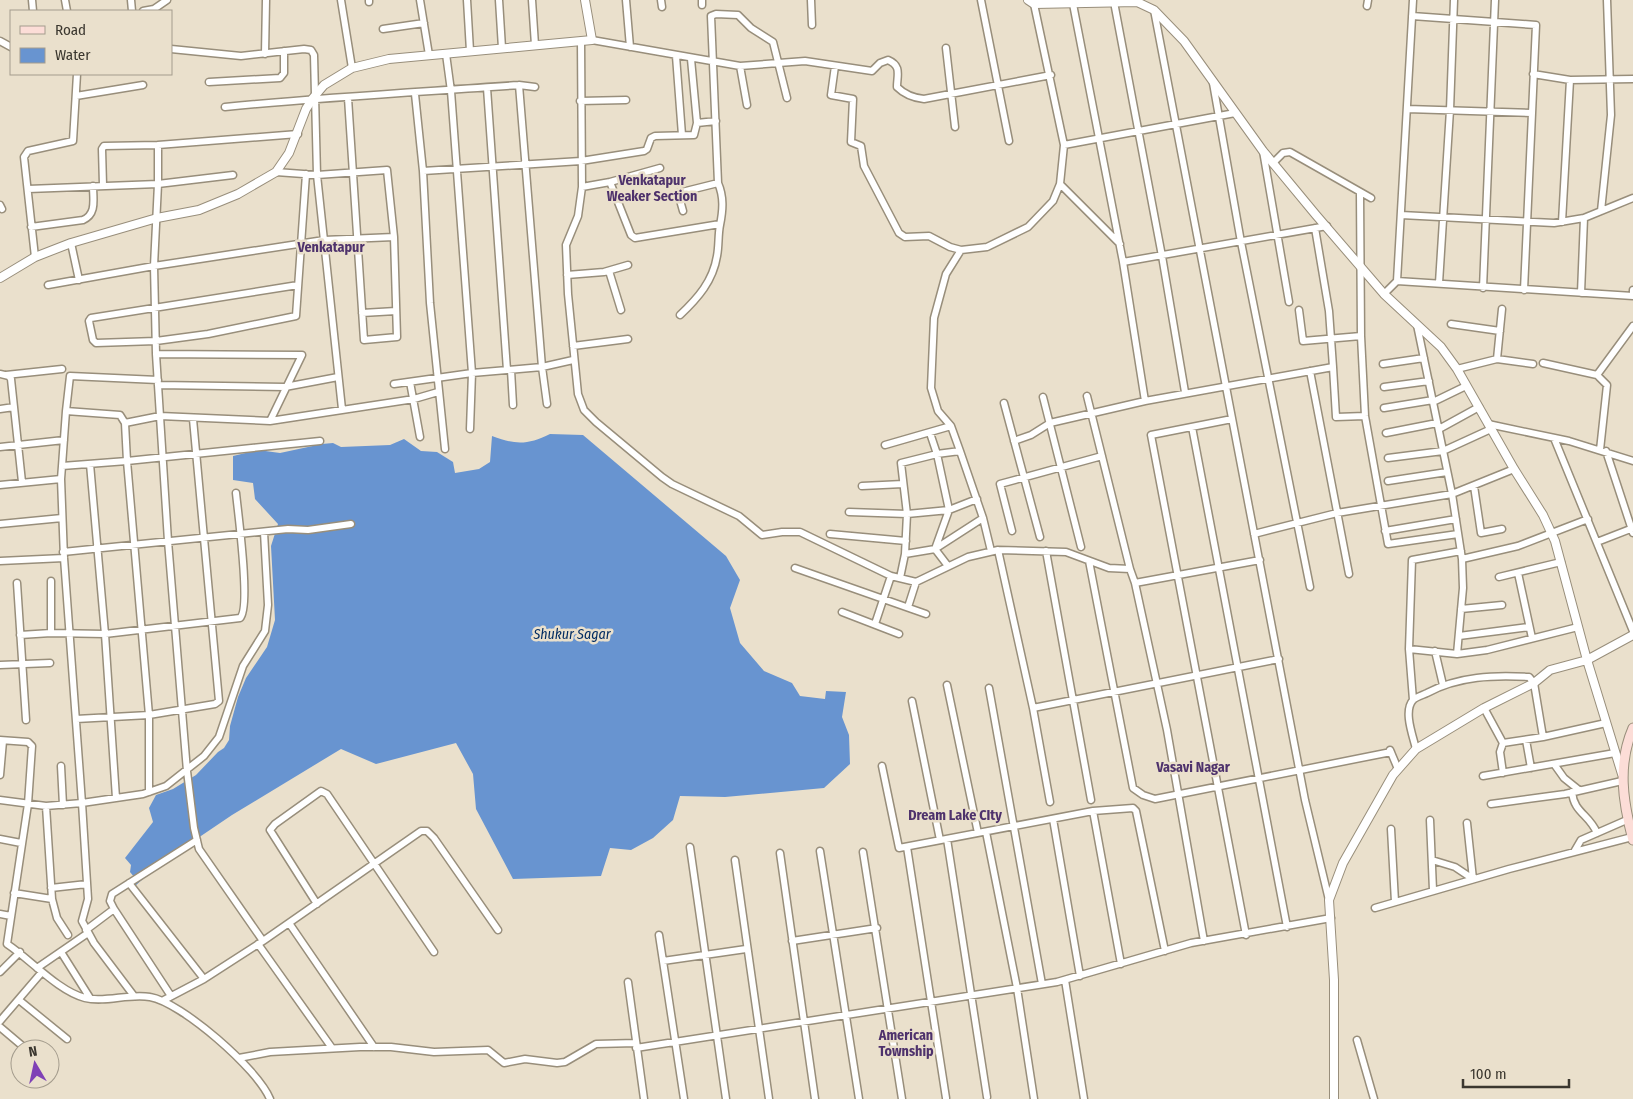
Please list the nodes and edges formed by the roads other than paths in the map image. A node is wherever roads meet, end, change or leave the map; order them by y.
1 (167, 0) edge
2 (266, 0) edge
3 (341, 0) edge
4 (420, 0) edge
5 (467, 0) edge
6 (499, 0) edge
7 (532, 0) edge
8 (585, 0) edge
9 (626, 0) edge
10 (811, 0) edge
11 (981, 0) edge
12 (1413, 0) edge
13 (1454, 0) edge
14 (1495, 0) edge
15 (1607, 0) edge
16 (1031, 2) edge
17 (1114, 2) junction
18 (1074, 4) junction
19 (148, 10) edge
20 (1154, 10) junction
21 (1412, 16) junction
22 (1453, 19) junction
23 (1494, 22) junction
24 (424, 23) junction
25 (812, 25) dead end
26 (383, 29) dead end
27 (592, 40) junction
28 (581, 41) junction
29 (535, 45) junction
30 (502, 48) junction
31 (630, 48) junction
32 (946, 48) dead end
33 (172, 50) edge
34 (284, 51) junction
35 (470, 51) junction
36 (265, 54) junction
37 (446, 54) junction
38 (430, 55) junction
39 (676, 56) junction
40 (691, 59) junction
41 (713, 61) junction
42 (778, 63) junction
43 (740, 66) junction
44 (835, 66) junction
45 (352, 68) junction
46 (1533, 74) junction
47 (77, 75) edge
48 (1051, 75) junction
49 (1212, 77) junction
50 (1633, 79) edge
51 (1570, 80) junction
52 (1611, 81) junction
53 (209, 82) dead end
54 (143, 85) dead end
55 (519, 85) junction
56 (998, 86) junction
57 (535, 87) dead end
58 (487, 88) junction
59 (451, 91) junction
60 (415, 94) junction
61 (951, 95) junction
62 (76, 96) junction
63 (313, 98) junction
64 (348, 98) junction
65 (787, 98) dead end
66 (626, 100) dead end
67 (580, 101) junction
68 (746, 105) dead end
69 (225, 107) dead end
70 (1407, 109) junction
71 (1450, 110) junction
72 (1490, 112) junction
73 (1235, 113) junction
74 (1531, 113) junction
75 (1219, 118) junction
76 (716, 122) junction
77 (697, 123) junction
78 (1175, 125) junction
79 (955, 127) dead end
80 (1139, 130) junction
81 (298, 134) junction
82 (682, 135) junction
83 (1098, 139) junction
84 (1009, 141) dead end
85 (158, 145) junction
86 (1064, 145) junction
87 (1263, 151) junction
88 (581, 161) junction
89 (525, 163) junction
90 (1273, 163) junction
91 (492, 166) junction
92 (457, 168) junction
93 (660, 168) dead end
94 (423, 171) junction
95 (276, 172) junction
96 (353, 173) junction
97 (306, 174) junction
98 (233, 175) dead end
99 (317, 175) junction
100 (610, 182) junction
101 (718, 183) junction
102 (158, 184) junction
103 (1060, 184) junction
104 (93, 186) junction
105 (103, 186) junction
106 (582, 187) junction
107 (28, 189) junction
108 (1360, 193) junction
109 (1371, 198) dead end
110 (1633, 198) edge
111 (683, 211) dead end
112 (1601, 211) junction
113 (1402, 215) junction
114 (157, 218) junction
115 (1584, 218) junction
116 (1443, 219) junction
117 (1486, 220) junction
118 (1526, 222) junction
119 (1562, 222) junction
120 (720, 224) junction
121 (1327, 226) junction
122 (31, 227) junction
123 (1315, 228) junction
124 (1278, 235) junction
125 (394, 237) junction
126 (358, 239) junction
127 (324, 240) junction
128 (1241, 242) junction
129 (71, 243) junction
130 (300, 244) junction
131 (1120, 244) junction
132 (961, 250) junction
133 (1200, 250) junction
134 (1162, 256) junction
135 (35, 257) junction
136 (1123, 262) junction
137 (628, 265) dead end
138 (1359, 265) junction
139 (154, 266) junction
140 (609, 271) junction
141 (567, 275) junction
142 (0, 277) edge
143 (79, 280) junction
144 (1397, 282) junction
145 (1439, 283) junction
146 (48, 285) dead end
147 (298, 285) junction
148 (1484, 288) junction
149 (1524, 290) junction
150 (1633, 290) edge
151 (1581, 293) junction
152 (1384, 294) junction
153 (1289, 302) dead end
154 (1502, 309) dead end
155 (154, 310) junction
156 (396, 310) junction
157 (621, 310) dead end
158 (1299, 310) dead end
159 (362, 313) junction
160 (680, 315) dead end
161 (1451, 324) dead end
162 (1417, 325) junction
163 (1633, 326) edge
164 (1500, 331) junction
165 (1360, 336) junction
166 (1331, 338) junction
167 (628, 339) dead end
168 (156, 341) junction
169 (574, 346) junction
170 (156, 354) junction
171 (1424, 358) junction
172 (1497, 358) junction
173 (574, 360) junction
174 (1543, 363) dead end
175 (1384, 364) dead end
176 (1533, 364) dead end
177 (542, 367) junction
178 (1334, 367) junction
179 (62, 369) dead end
180 (1457, 369) junction
181 (509, 370) junction
182 (1310, 371) junction
183 (472, 373) junction
184 (3, 374) edge
185 (1597, 375) junction
186 (338, 377) junction
187 (437, 378) junction
188 (1267, 378) junction
189 (1429, 381) junction
190 (158, 382) junction
191 (410, 382) junction
192 (394, 384) dead end
193 (1226, 386) junction
194 (1466, 386) junction
195 (285, 387) junction
196 (1384, 387) dead end
197 (438, 392) junction
198 (1184, 392) junction
199 (1087, 396) dead end
200 (1043, 397) dead end
201 (414, 399) junction
202 (1145, 401) junction
203 (1433, 401) junction
204 (1004, 403) dead end
205 (547, 404) dead end
206 (513, 405) dead end
207 (1479, 407) junction
208 (14, 408) junction
209 (1384, 408) dead end
210 (0, 409) edge
211 (342, 409) junction
212 (66, 412) junction
213 (1091, 413) junction
214 (160, 416) junction
215 (1365, 416) junction
216 (193, 419) junction
217 (1232, 419) junction
218 (270, 422) junction
219 (125, 423) junction
220 (1050, 423) junction
221 (951, 426) junction
222 (1438, 426) junction
223 (1490, 427) junction
224 (1192, 428) junction
225 (470, 429) dead end
226 (930, 433) junction
227 (1386, 433) dead end
228 (420, 437) dead end
229 (1554, 438) junction
230 (64, 440) junction
231 (320, 441) dead end
232 (1014, 441) junction
233 (18, 445) junction
234 (885, 445) dead end
235 (0, 447) edge
236 (445, 449) dead end
237 (1603, 450) junction
238 (960, 451) junction
239 (1443, 451) junction
240 (937, 454) junction
241 (196, 455) junction
242 (1102, 456) junction
243 (1388, 458) dead end
244 (163, 459) junction
245 (127, 461) junction
246 (1633, 461) edge
247 (90, 464) junction
248 (62, 466) junction
249 (1062, 466) junction
250 (1514, 469) junction
251 (1447, 472) junction
252 (1023, 476) junction
253 (61, 479) junction
254 (1388, 481) dead end
255 (22, 482) junction
256 (0, 484) edge
257 (903, 484) junction
258 (862, 486) dead end
259 (1474, 486) junction
260 (236, 493) dead end
261 (1452, 494) junction
262 (977, 499) junction
263 (1379, 506) junction
264 (949, 510) junction
265 (849, 512) dead end
266 (1337, 513) junction
267 (907, 514) junction
268 (62, 518) junction
269 (983, 518) junction
270 (1456, 519) junction
271 (1588, 519) junction
272 (1296, 523) junction
273 (0, 524) edge
274 (351, 524) dead end
275 (1502, 529) dead end
276 (1632, 530) edge
277 (1012, 531) dead end
278 (1385, 531) junction
279 (264, 532) junction
280 (240, 534) junction
281 (830, 534) dead end
282 (1254, 534) junction
283 (1458, 534) junction
284 (1552, 534) junction
285 (1040, 537) dead end
286 (205, 538) junction
287 (168, 541) junction
288 (906, 542) junction
289 (1597, 542) junction
290 (133, 545) junction
291 (1081, 547) dead end
292 (96, 549) junction
293 (935, 549) junction
294 (998, 550) junction
295 (1046, 551) junction
296 (1460, 551) junction
297 (991, 552) junction
298 (905, 554) junction
299 (63, 555) junction
300 (1462, 559) junction
301 (1260, 560) junction
302 (1089, 561) junction
303 (0, 562) edge
304 (1561, 562) junction
305 (948, 566) junction
306 (795, 568) dead end
307 (1218, 568) junction
308 (1130, 569) junction
309 (1518, 573) junction
310 (1349, 574) dead end
311 (1179, 575) junction
312 (891, 576) junction
313 (1499, 577) dead end
314 (900, 578) junction
315 (51, 581) dead end
316 (916, 582) junction
317 (17, 583) dead end
318 (1135, 583) junction
319 (1310, 587) dead end
320 (883, 600) junction
321 (1502, 605) dead end
322 (908, 608) junction
323 (1461, 609) junction
324 (842, 612) dead end
325 (926, 614) dead end
326 (212, 622) junction
327 (875, 624) junction
328 (176, 625) junction
329 (1529, 627) junction
330 (1578, 627) junction
331 (140, 630) junction
332 (1633, 631) edge
333 (51, 633) junction
334 (69, 634) junction
335 (105, 634) junction
336 (899, 634) dead end
337 (20, 635) junction
338 (1633, 635) edge
339 (1459, 636) junction
340 (1532, 638) junction
341 (1409, 649) junction
342 (1435, 651) junction
343 (1457, 654) junction
344 (1279, 659) junction
345 (1587, 660) junction
346 (50, 663) dead end
347 (22, 664) junction
348 (0, 665) edge
349 (1239, 668) junction
350 (1197, 675) junction
351 (1156, 682) junction
352 (1534, 683) junction
353 (947, 684) dead end
354 (1443, 685) junction
355 (988, 688) dead end
356 (1114, 691) junction
357 (1074, 700) junction
358 (1413, 700) junction
359 (912, 701) dead end
360 (1033, 708) junction
361 (1484, 708) junction
362 (182, 709) junction
363 (148, 715) junction
364 (110, 718) junction
365 (76, 719) junction
366 (26, 720) dead end
367 (1606, 723) junction
368 (1633, 728) edge
369 (1543, 737) junction
370 (1526, 740) junction
371 (1, 741) edge
372 (1503, 742) junction
373 (1416, 749) junction
374 (1615, 753) junction
375 (1554, 764) junction
376 (60, 766) dead end
377 (882, 766) dead end
378 (1531, 768) junction
379 (1398, 769) junction
380 (187, 771) junction
381 (1300, 772) junction
382 (1503, 773) junction
383 (0, 774) edge
384 (1483, 776) dead end
385 (1622, 778) junction
386 (1258, 780) junction
387 (1218, 787) junction
388 (1575, 791) junction
389 (149, 792) junction
390 (1178, 795) junction
391 (116, 798) junction
392 (0, 800) edge
393 (1091, 800) dead end
394 (1050, 802) dead end
395 (82, 803) junction
396 (28, 804) junction
397 (1491, 804) dead end
398 (63, 805) junction
399 (46, 806) junction
400 (1094, 811) junction
401 (1053, 819) junction
402 (1629, 819) junction
403 (1430, 820) dead end
404 (1467, 824) dead end
405 (1015, 826) junction
406 (1391, 829) dead end
407 (986, 832) junction
408 (978, 833) junction
409 (1598, 833) junction
410 (947, 839) junction
411 (1633, 839) edge
412 (0, 840) edge
413 (197, 840) junction
414 (940, 840) junction
415 (21, 843) junction
416 (690, 847) dead end
417 (907, 847) junction
418 (820, 851) dead end
419 (863, 852) dead end
420 (1574, 852) junction
421 (780, 853) dead end
422 (736, 860) dead end
423 (1432, 860) junction
424 (374, 864) junction
425 (1473, 878) junction
426 (129, 883) junction
427 (87, 884) junction
428 (52, 888) junction
429 (1433, 890) junction
430 (14, 893) junction
431 (52, 899) junction
432 (1329, 900) junction
433 (1395, 902) junction
434 (317, 904) junction
435 (1375, 908) dead end
436 (114, 909) junction
437 (0, 914) edge
438 (11, 916) junction
439 (1331, 918) junction
440 (289, 922) junction
441 (1287, 927) junction
442 (877, 928) junction
443 (498, 930) dead end
444 (87, 932) junction
445 (1246, 934) junction
446 (68, 935) dead end
447 (660, 935) dead end
448 (834, 935) junction
449 (792, 941) junction
450 (1204, 941) junction
451 (260, 942) junction
452 (3, 944) edge
453 (746, 949) junction
454 (1165, 951) junction
455 (20, 952) junction
456 (61, 952) junction
457 (434, 952) dead end
458 (705, 956) junction
459 (663, 961) junction
460 (1121, 964) junction
461 (40, 970) junction
462 (0, 972) edge
463 (1080, 976) junction
464 (204, 979) junction
465 (1065, 980) junction
466 (628, 982) dead end
467 (1042, 984) junction
468 (1017, 988) junction
469 (972, 995) junction
470 (134, 996) junction
471 (171, 996) junction
472 (90, 998) junction
473 (19, 1000) junction
474 (164, 1000) junction
475 (931, 1002) junction
476 (889, 1008) junction
477 (846, 1015) junction
478 (0, 1021) edge
479 (803, 1022) junction
480 (0, 1027) edge
481 (759, 1029) junction
482 (717, 1036) junction
483 (14, 1039) edge
484 (67, 1039) dead end
485 (1357, 1040) dead end
486 (675, 1042) junction
487 (636, 1045) junction
488 (374, 1047) junction
489 (332, 1048) junction
490 (239, 1058) junction
491 (987, 1097) dead end
492 (946, 1098) edge
493 (270, 1099) edge
494 (644, 1099) edge
495 (684, 1099) edge
496 (726, 1099) edge
497 (769, 1099) edge
498 (814, 1099) edge
499 (859, 1099) edge
500 (902, 1099) edge
501 (1034, 1099) edge
502 (1084, 1099) edge
503 (1334, 1099) edge
504 (1374, 1099) edge

1 - 19 street
2 - 36 street
3 - 45 street
4 - 24 street
5 - 35 street
6 - 30 street
7 - 29 street
8 - 27 street
9 - 31 street
10 - 25 street
11 - 56 street
12 - 21 street
13 - 22 street
14 - 23 street
15 - 52 street
16 - 18 street
16 - 48 street
17 - 18 street
17 - 20 street
17 - 80 street
18 - 83 street
20 - 49 street
20 - 78 street
21 - 22 street
21 - 70 street
22 - 23 street
22 - 71 street
23 - 46 street
23 - 72 street
24 - 26 street
24 - 38 street
27 - 28 street
27 - 31 street
28 - 29 street
28 - 67 street
29 - 30 street
30 - 35 street
31 - 39 street
32 - 61 street
33 - 36 street
34 - 36 street
34 - 53 street
34 - 63 street
35 - 37 street
37 - 38 street
37 - 59 street
38 - 45 street
39 - 40 street
39 - 82 street
40 - 41 street
40 - 77 street
41 - 42 street
41 - 43 street
41 - 76 street
42 - 43 street
42 - 44 street
42 - 65 street
43 - 68 street
44 - 61 street
44 - 132 street
45 - 63 street
46 - 51 street
46 - 74 street
47 - 62 street
48 - 56 street
48 - 86 street
49 - 73 street
49 - 75 street
50 - 52 street
51 - 52 street
51 - 119 street
52 - 112 street
54 - 62 street
55 - 57 street
55 - 58 street
55 - 89 street
56 - 61 street
56 - 84 street
58 - 59 street
58 - 91 street
59 - 60 street
59 - 92 street
60 - 64 street
60 - 94 street
61 - 79 street
62 - 107 street
63 - 64 street
63 - 69 street
63 - 81 street
63 - 99 street
64 - 96 street
66 - 67 street
67 - 88 street
70 - 71 street
70 - 113 street
71 - 72 street
71 - 116 street
72 - 74 street
72 - 117 street
73 - 75 street
73 - 87 street
74 - 118 street
75 - 78 street
75 - 128 street
76 - 77 street
76 - 101 street
77 - 82 street
78 - 80 street
78 - 133 street
80 - 83 street
80 - 134 street
81 - 85 street
81 - 95 street
82 - 88 street
83 - 86 street
83 - 131 street
85 - 102 street
85 - 105 street
86 - 103 street
87 - 90 street
87 - 124 street
88 - 89 street
88 - 106 street
89 - 91 street
89 - 177 street
90 - 108 street
90 - 121 street
91 - 92 street
91 - 181 street
92 - 94 street
92 - 183 street
93 - 100 street
94 - 187 street
95 - 97 street
95 - 114 street
96 - 99 street
96 - 125 street
96 - 126 street
97 - 99 street
97 - 130 street
98 - 102 street
99 - 127 street
100 - 106 street
100 - 120 street
101 - 111 street
101 - 120 street
102 - 105 street
102 - 114 street
103 - 131 street
103 - 132 street
104 - 105 street
104 - 107 street
104 - 122 street
106 - 141 street
107 - 122 street
108 - 109 street
108 - 138 street
110 - 112 street
112 - 115 street
113 - 116 street
113 - 144 street
114 - 129 street
114 - 139 street
115 - 119 street
115 - 151 street
116 - 117 street
116 - 145 street
117 - 118 street
117 - 148 street
118 - 119 street
118 - 149 street
120 - 160 street
121 - 123 street
121 - 138 street
122 - 135 street
123 - 124 street
123 - 166 street
124 - 128 street
124 - 153 street
125 - 126 street
125 - 156 street
126 - 127 street
126 - 159 street
127 - 130 street
127 - 186 street
128 - 133 street
128 - 188 street
129 - 135 street
129 - 143 street
130 - 139 street
130 - 147 street
131 - 136 street
132 - 221 street
133 - 134 street
133 - 193 street
134 - 136 street
134 - 198 street
135 - 142 street
136 - 202 street
137 - 140 street
138 - 152 street
138 - 165 street
139 - 143 street
139 - 155 street
140 - 141 street
140 - 157 street
141 - 169 street
143 - 146 street
144 - 145 street
144 - 152 street
145 - 148 street
147 - 155 street
147 - 168 street
148 - 149 street
149 - 151 street
150 - 151 street
152 - 162 street
154 - 164 street
155 - 168 street
155 - 168 street
156 - 159 street
156 - 159 street
158 - 166 street
161 - 164 street
162 - 171 street
162 - 180 street
163 - 185 street
164 - 172 street
165 - 166 street
165 - 215 street
166 - 178 street
167 - 169 street
168 - 170 street
169 - 173 street
170 - 190 street
170 - 195 street
171 - 175 street
171 - 189 street
172 - 176 street
172 - 180 street
173 - 177 street
173 - 312 street
174 - 185 street
177 - 181 street
177 - 205 street
178 - 182 street
178 - 215 street
179 - 184 street
180 - 194 street
181 - 183 street
181 - 206 street
182 - 188 street
182 - 266 street
183 - 187 street
183 - 225 street
184 - 208 street
185 - 237 street
186 - 195 street
186 - 211 street
187 - 191 street
187 - 197 street
188 - 193 street
188 - 272 street
189 - 196 street
189 - 203 street
190 - 195 street
190 - 212 street
190 - 214 street
191 - 192 street
191 - 201 street
193 - 198 street
193 - 217 street
194 - 203 street
194 - 207 street
195 - 218 street
197 - 201 street
197 - 236 street
198 - 202 street
199 - 213 street
200 - 220 street
201 - 211 street
201 - 228 street
202 - 213 street
203 - 209 street
203 - 222 street
204 - 232 street
207 - 222 street
207 - 223 street
208 - 210 street
208 - 233 street
211 - 218 street
212 - 219 street
212 - 230 street
213 - 220 street
213 - 242 street
214 - 216 street
214 - 219 street
214 - 244 street
215 - 263 street
216 - 218 street
216 - 241 street
217 - 224 street
217 - 282 street
219 - 245 street
220 - 232 street
220 - 249 street
221 - 226 street
221 - 238 street
222 - 227 street
222 - 239 street
223 - 229 street
223 - 239 street
223 - 250 street
224 - 307 street
224 - 311 street
226 - 234 street
226 - 240 street
229 - 237 street
229 - 271 street
230 - 233 street
230 - 248 street
231 - 241 street
232 - 252 street
233 - 235 street
233 - 255 street
237 - 246 street
237 - 276 street
238 - 240 street
238 - 262 street
239 - 243 street
239 - 251 street
240 - 257 street
240 - 264 street
241 - 244 street
241 - 286 street
242 - 249 street
242 - 308 street
244 - 245 street
244 - 287 street
245 - 247 street
245 - 290 street
247 - 248 street
247 - 292 street
248 - 253 street
249 - 252 street
249 - 291 street
250 - 259 street
250 - 284 street
251 - 254 street
251 - 261 street
252 - 277 street
252 - 285 street
253 - 255 street
253 - 268 street
255 - 256 street
257 - 258 street
257 - 267 street
259 - 261 street
259 - 275 street
260 - 280 street
261 - 263 street
261 - 270 street
262 - 264 street
262 - 269 street
263 - 266 street
263 - 278 street
264 - 267 street
264 - 293 street
265 - 267 street
266 - 272 street
266 - 310 street
267 - 288 street
268 - 273 street
268 - 299 street
269 - 293 street
269 - 297 street
270 - 278 street
270 - 283 street
271 - 284 street
271 - 289 street
272 - 282 street
272 - 319 street
274 - 279 street
276 - 289 street
278 - 283 street
279 - 280 street
279 - 380 street
280 - 286 street
280 - 326 street
281 - 288 street
282 - 301 street
283 - 296 street
284 - 300 street
284 - 304 street
286 - 287 street
286 - 326 street
287 - 290 street
287 - 328 street
288 - 298 street
289 - 332 street
290 - 292 street
290 - 331 street
292 - 299 street
292 - 335 street
293 - 298 street
293 - 305 street
294 - 295 street
294 - 297 street
294 - 360 street
295 - 302 street
295 - 357 street
296 - 300 street
296 - 341 street
297 - 305 street
298 - 314 street
299 - 303 street
299 - 334 street
300 - 323 street
301 - 307 street
301 - 344 street
302 - 308 street
302 - 356 street
304 - 309 street
304 - 330 street
305 - 316 street
306 - 320 street
307 - 311 street
307 - 349 street
308 - 318 street
309 - 313 street
309 - 329 street
311 - 318 street
311 - 350 street
312 - 314 street
312 - 320 street
314 - 316 street
315 - 333 street
316 - 322 street
317 - 337 street
318 - 351 street
320 - 322 street
320 - 327 street
321 - 323 street
322 - 325 street
323 - 339 street
324 - 327 street
326 - 328 street
326 - 362 street
327 - 336 street
328 - 331 street
328 - 362 street
329 - 339 street
329 - 340 street
330 - 340 street
330 - 345 street
331 - 335 street
331 - 363 street
333 - 334 street
333 - 337 street
334 - 335 street
334 - 365 street
335 - 364 street
337 - 347 street
338 - 345 street
339 - 343 street
340 - 343 street
341 - 342 street
341 - 358 street
342 - 343 street
342 - 354 street
344 - 349 street
344 - 381 street
345 - 352 street
345 - 367 street
346 - 347 street
347 - 348 street
347 - 366 street
349 - 350 street
349 - 386 street
350 - 351 street
350 - 387 street
351 - 356 street
351 - 390 street
352 - 354 street
352 - 361 street
352 - 369 street
353 - 408 street
354 - 358 street
355 - 405 street
356 - 357 street
356 - 390 street
357 - 360 street
357 - 393 street
358 - 373 street
359 - 414 street
360 - 394 street
361 - 372 street
361 - 373 street
362 - 363 street
362 - 380 street
363 - 364 street
363 - 389 street
364 - 365 street
364 - 391 street
365 - 395 street
367 - 369 street
367 - 374 street
368 - 385 main road
369 - 370 street
370 - 372 street
370 - 378 street
371 - 383 street
371 - 396 street
372 - 382 street
373 - 379 street
374 - 375 street
374 - 385 street
375 - 378 street
375 - 388 street
376 - 398 street
377 - 417 street
378 - 382 street
379 - 381 street
379 - 432 street
380 - 389 street
380 - 413 street
381 - 386 street
381 - 432 street
382 - 384 street
385 - 388 street
385 - 402 main road
386 - 387 street
386 - 441 street
387 - 390 street
387 - 445 street
388 - 397 street
388 - 409 street
389 - 391 street
390 - 450 street
391 - 395 street
392 - 396 street
395 - 398 street
395 - 427 street
396 - 399 street
396 - 415 street
398 - 399 street
399 - 428 street
400 - 401 street
400 - 454 street
400 - 460 street
401 - 405 street
401 - 463 street
402 - 409 street
402 - 411 main road
403 - 423 street
404 - 425 street
405 - 407 street
405 - 467 street
406 - 433 street
407 - 408 street
407 - 468 street
408 - 410 street
409 - 420 street
410 - 414 street
410 - 469 street
411 - 420 street
412 - 415 street
413 - 426 street
413 - 451 street
414 - 417 street
415 - 430 street
416 - 458 street
417 - 475 street
418 - 448 street
419 - 442 street
420 - 425 street
421 - 449 street
422 - 453 street
423 - 425 street
423 - 429 street
424 - 434 street
424 - 434 street
424 - 443 street
424 - 457 street
425 - 429 street
426 - 436 street
426 - 464 street
427 - 428 street
427 - 444 street
428 - 431 street
429 - 433 street
430 - 431 street
430 - 438 street
431 - 446 street
432 - 439 street
433 - 435 street
434 - 440 street
436 - 444 street
436 - 471 street
437 - 438 street
438 - 452 street
439 - 441 street
439 - 503 street
440 - 451 street
440 - 488 street
441 - 445 street
442 - 448 street
442 - 476 street
444 - 456 street
444 - 470 street
445 - 450 street
447 - 459 street
448 - 449 street
448 - 477 street
449 - 479 street
450 - 454 street
451 - 464 street
451 - 489 street
452 - 455 street
453 - 458 street
453 - 481 street
454 - 460 street
455 - 461 street
455 - 462 street
456 - 461 street
456 - 472 street
458 - 459 street
458 - 482 street
459 - 486 street
460 - 463 street
461 - 472 street
461 - 473 street
463 - 465 street
464 - 471 street
465 - 467 street
465 - 502 street
466 - 487 street
467 - 468 street
468 - 469 street
468 - 501 street
469 - 475 street
469 - 491 street
470 - 472 street
470 - 474 street
471 - 474 street
473 - 478 street
473 - 484 street
474 - 490 street
475 - 476 street
475 - 492 street
476 - 477 street
476 - 500 street
477 - 479 street
477 - 499 street
479 - 481 street
479 - 498 street
480 - 483 street
481 - 482 street
481 - 497 street
482 - 486 street
482 - 496 street
485 - 504 street
486 - 487 street
486 - 495 street
487 - 488 street
487 - 494 street
488 - 489 street
489 - 490 street
490 - 493 street

